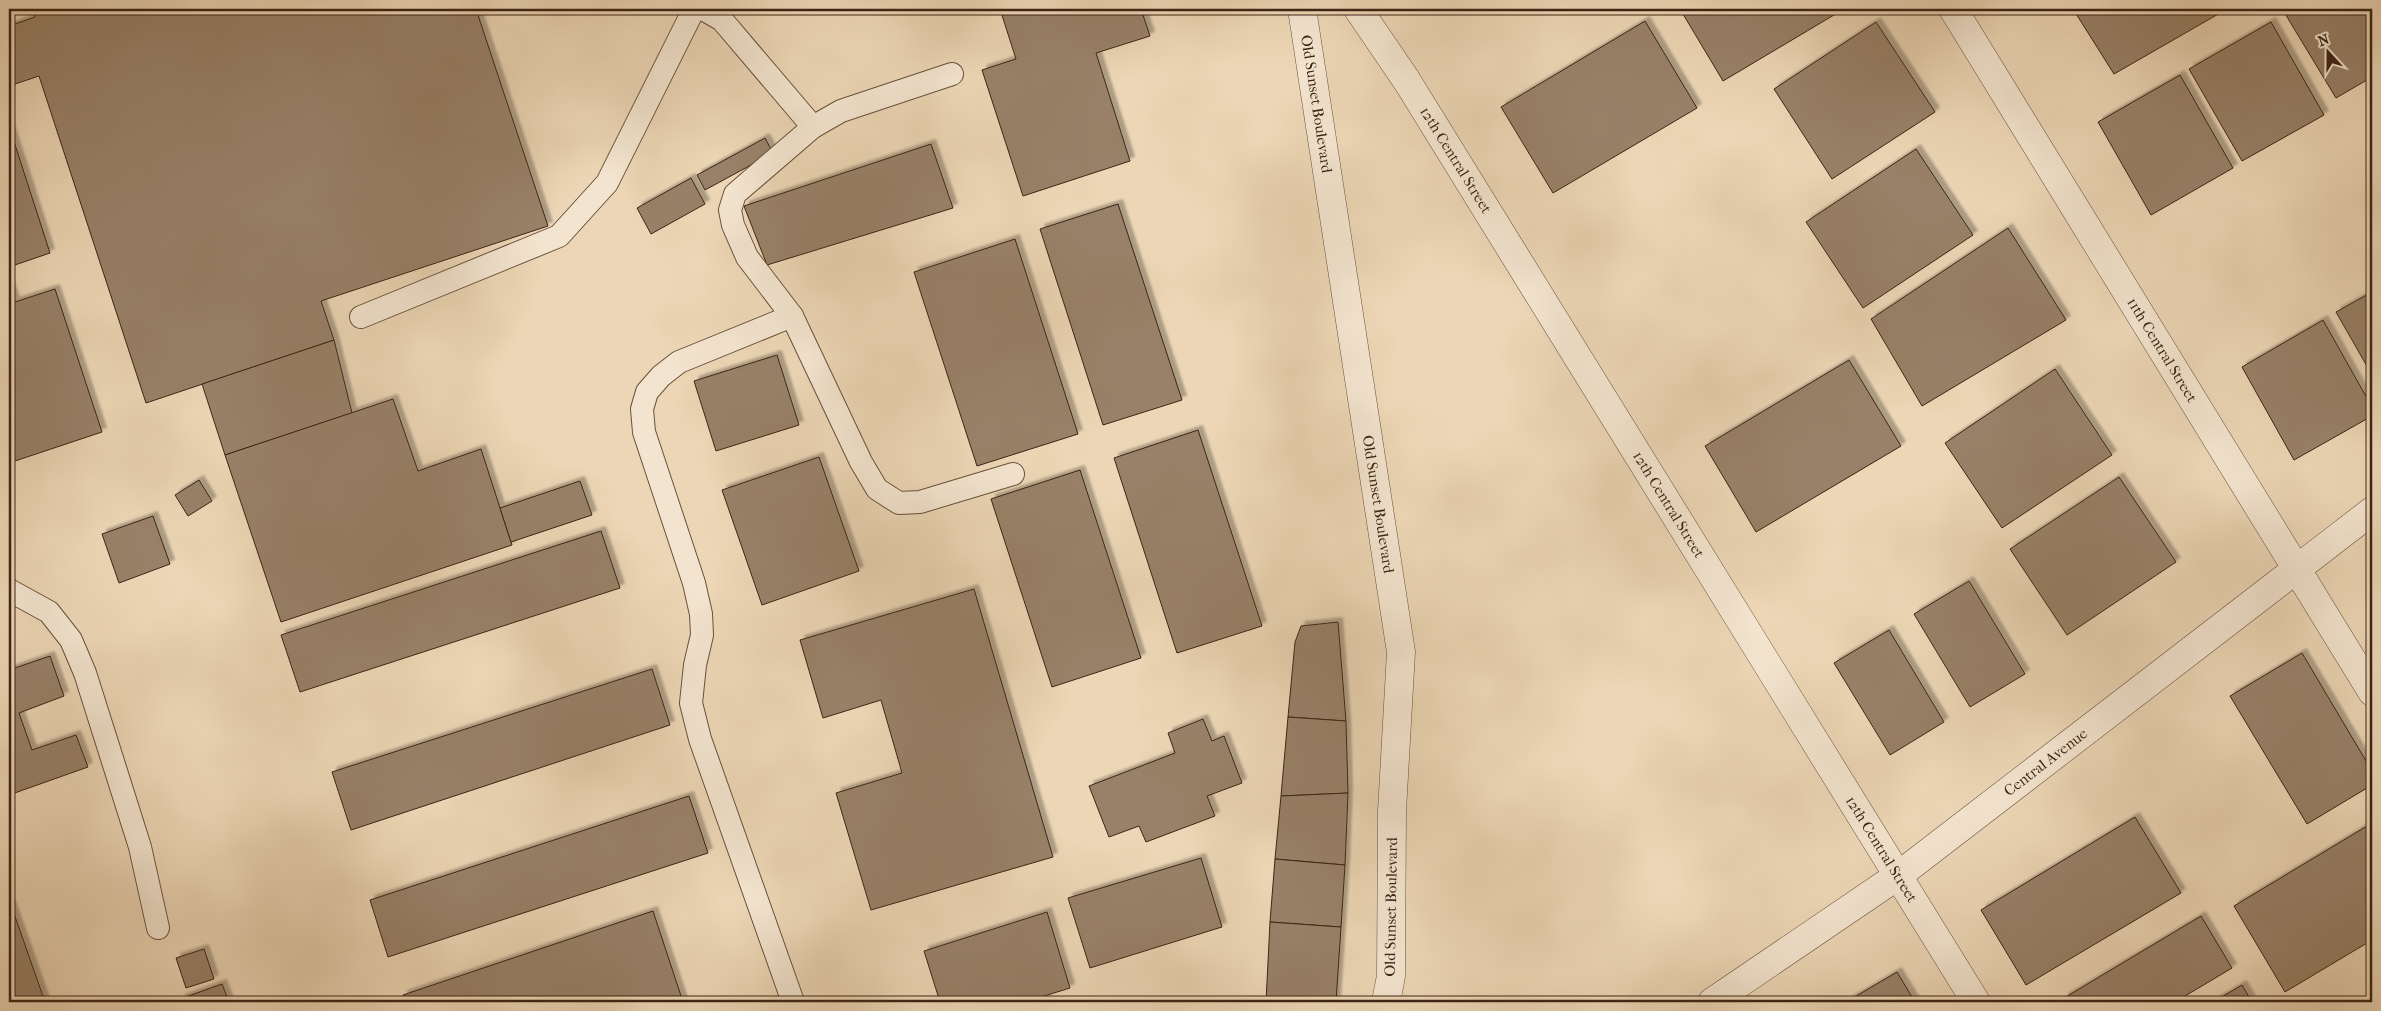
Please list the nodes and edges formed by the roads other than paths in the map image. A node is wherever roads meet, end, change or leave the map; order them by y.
1 (694, 9) edge
2 (703, 9) edge
3 (1302, 9) edge
4 (1358, 9) edge
5 (1953, 9) edge
6 (952, 74) dead end
7 (813, 127) junction
8 (792, 316) junction
9 (361, 317) dead end
10 (1013, 474) dead end
11 (2372, 511) edge
12 (2297, 568) junction
13 (9, 590) edge
14 (2372, 692) edge
15 (1899, 875) junction
16 (158, 928) dead end
17 (792, 1002) edge
18 (1386, 1002) edge
19 (1712, 1002) edge
20 (1976, 1002) edge

1 - 9 lane
2 - 7 lane
3 - 18 street, Old Sunset Boulevard
4 - 15 street, 12th Central Street
5 - 12 street, 11th Central Street
6 - 7 lane
7 - 8 lane
8 - 10 lane
8 - 17 lane
11 - 12 street, Central Avenue
12 - 14 street, 11th Central Street
12 - 15 street, Central Avenue
13 - 16 lane
15 - 19 street, Central Avenue
15 - 20 street, 12th Central Street

